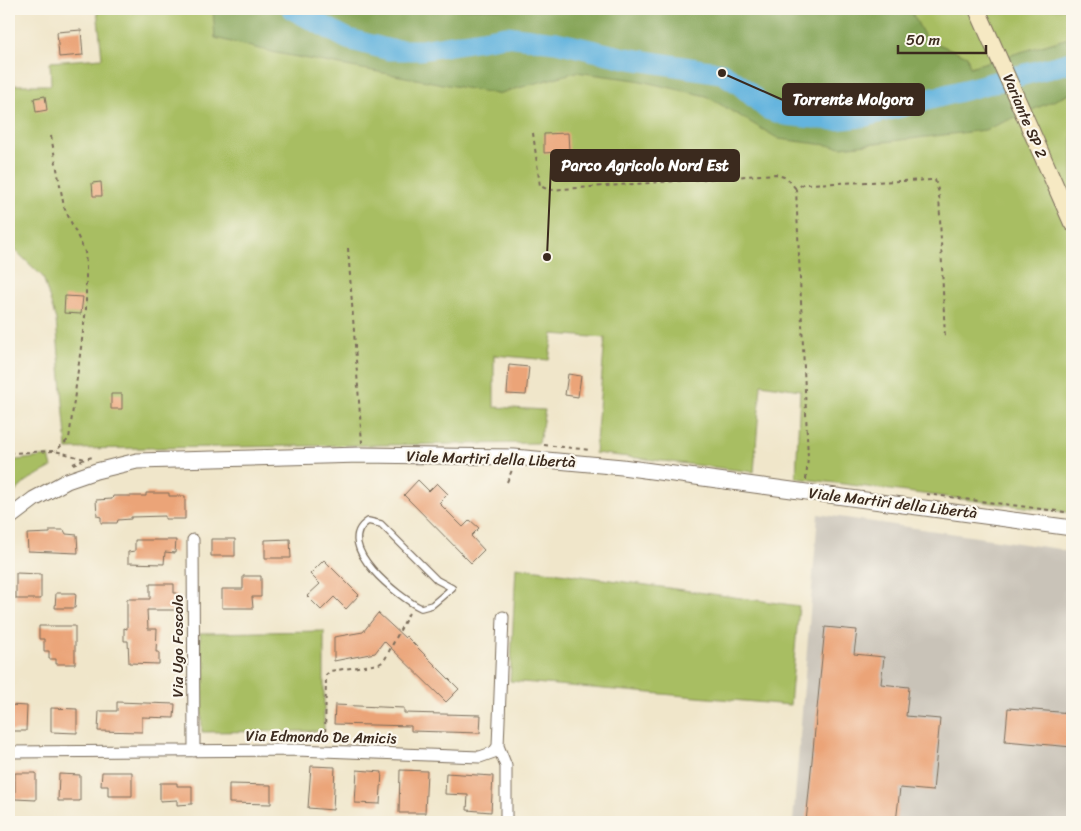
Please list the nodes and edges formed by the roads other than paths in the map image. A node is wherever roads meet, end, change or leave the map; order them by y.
1 (977, 9) edge
2 (1072, 223) edge
3 (9, 518) edge
4 (1072, 528) edge
5 (193, 540) dead end
6 (413, 604) joint
7 (503, 617) dead end
8 (498, 746) junction
9 (9, 752) edge
10 (194, 752) junction
11 (506, 822) edge

1 - 2 main road, Variante SP 2
3 - 4 street, Viale Martiri della Libertà
5 - 10 street, Via Ugo Foscolo
6 - 6 lane
7 - 8 street
8 - 10 street, Via Edmondo De Amicis
8 - 11 street
9 - 10 street, Via Edmondo De Amicis

